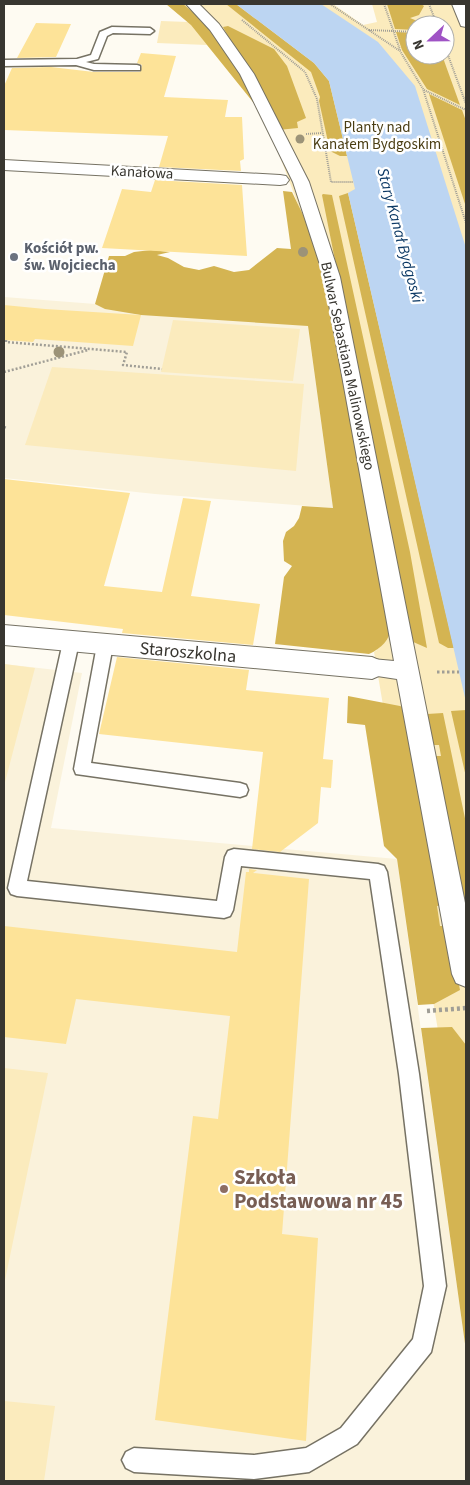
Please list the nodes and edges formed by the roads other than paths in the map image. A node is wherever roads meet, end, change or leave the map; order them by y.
1 (192, 4) edge
2 (459, 4) edge
3 (466, 24) edge
4 (150, 31) dead end
5 (77, 62) junction
6 (4, 63) edge
7 (137, 68) dead end
8 (4, 164) edge
9 (280, 180) joint
10 (301, 182) junction
11 (4, 635) edge
12 (71, 642) junction
13 (105, 646) junction
14 (372, 668) joint
15 (407, 671) junction
16 (240, 790) dead end
17 (466, 974) edge
18 (134, 1460) dead end

1 - 10 street, Bulwar Sebastiana Malinowskiego
2 - 3 street
4 - 5 lane
5 - 6 lane
5 - 7 lane
8 - 9 street, Kanałowa
9 - 10 street
10 - 15 street, Bulwar Sebastiana Malinowskiego
11 - 12 street, Staroszkolna
12 - 13 street, Staroszkolna
12 - 18 lane
13 - 14 street, Staroszkolna
13 - 16 lane
14 - 15 street
15 - 17 street, Bulwar Sebastiana Malinowskiego

